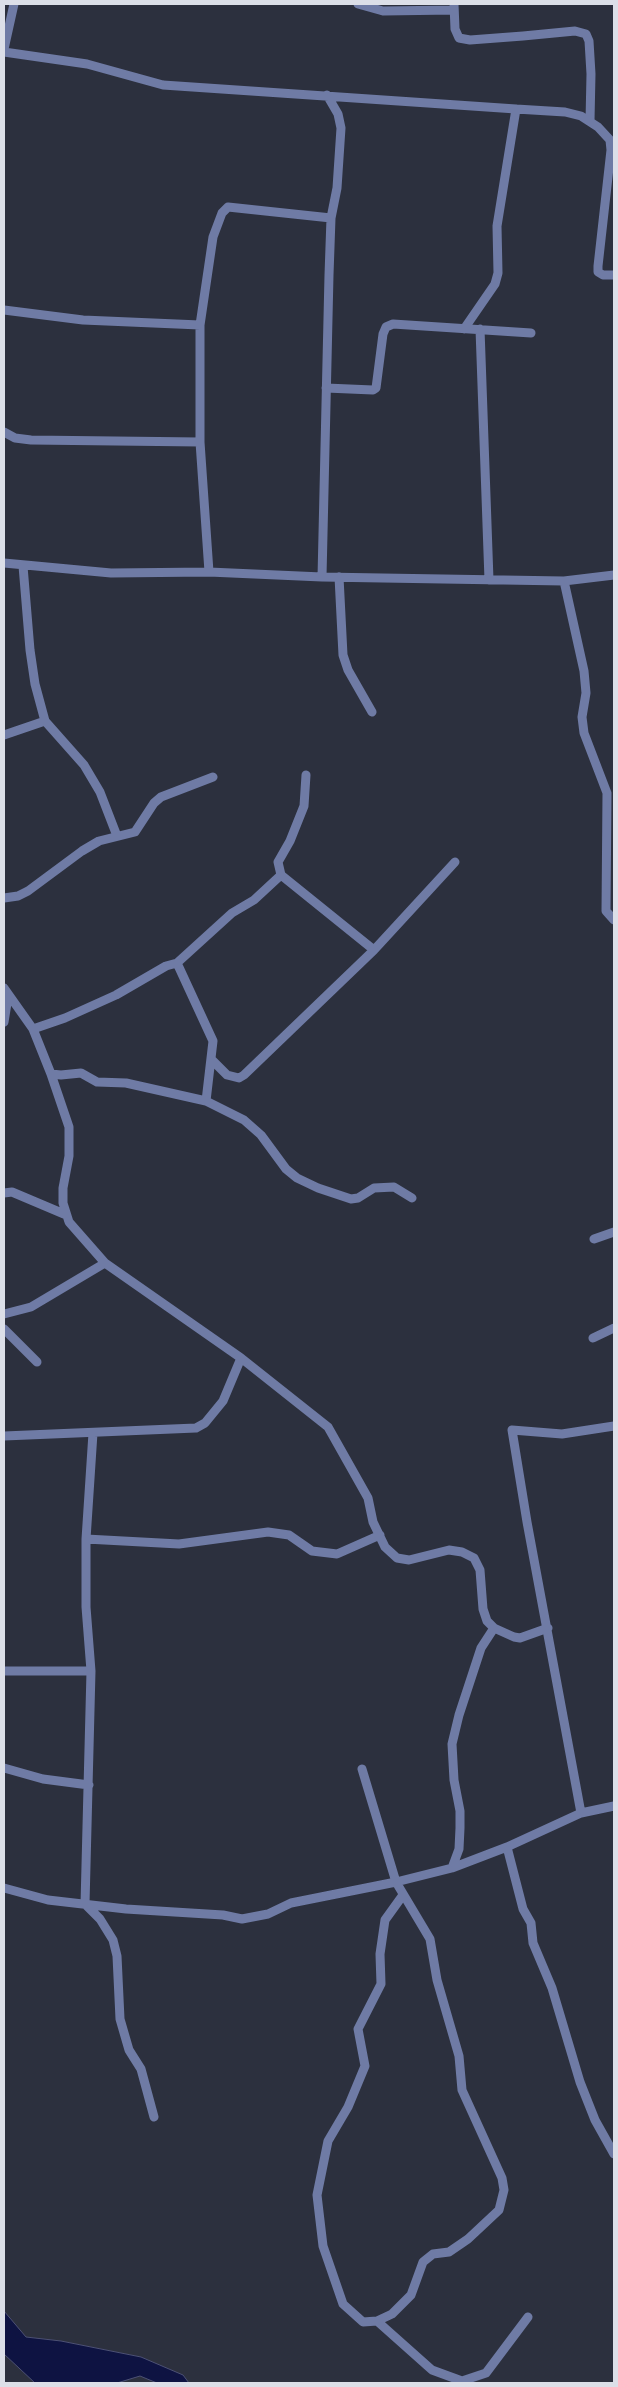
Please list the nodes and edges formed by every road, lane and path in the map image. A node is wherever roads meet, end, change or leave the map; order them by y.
1 (14, 4) edge
2 (358, 4) edge
3 (454, 7) edge
4 (4, 51) edge
5 (327, 95) junction
6 (516, 109) junction
7 (590, 121) junction
8 (331, 218) junction
9 (614, 275) edge
10 (4, 310) edge
11 (200, 325) junction
12 (464, 328) junction
13 (480, 330) junction
14 (531, 333) dead end
15 (326, 388) junction
16 (4, 432) edge
17 (200, 442) junction
18 (4, 563) edge
19 (23, 566) junction
20 (209, 572) junction
21 (614, 575) edge
22 (322, 577) junction
23 (340, 577) junction
24 (489, 580) junction
25 (564, 581) junction
26 (372, 712) dead end
27 (45, 722) junction
28 (4, 735) edge
29 (306, 774) dead end
30 (213, 777) dead end
31 (117, 836) junction
32 (455, 862) dead end
33 (281, 875) junction
34 (4, 898) edge
35 (614, 920) edge
36 (374, 950) junction
37 (177, 963) junction
38 (4, 988) edge
39 (8, 997) junction
40 (4, 1022) edge
41 (33, 1029) junction
42 (211, 1060) junction
43 (51, 1074) junction
44 (206, 1101) junction
45 (4, 1194) edge
46 (412, 1198) dead end
47 (64, 1214) junction
48 (614, 1232) edge
49 (594, 1238) dead end
50 (105, 1263) junction
51 (4, 1314) edge
52 (614, 1328) edge
53 (4, 1329) edge
54 (593, 1338) dead end
55 (241, 1358) junction
56 (37, 1362) dead end
57 (614, 1426) edge
58 (93, 1433) junction
59 (4, 1436) edge
60 (380, 1535) junction
61 (86, 1539) junction
62 (494, 1628) junction
63 (548, 1628) junction
64 (4, 1671) edge
65 (91, 1671) junction
66 (4, 1768) edge
67 (362, 1770) dead end
68 (89, 1785) junction
69 (614, 1806) edge
70 (582, 1814) junction
71 (507, 1847) junction
72 (452, 1868) junction
73 (396, 1882) junction
74 (4, 1888) edge
75 (403, 1895) junction
76 (85, 1904) junction
77 (154, 2117) dead end
78 (614, 2154) edge
79 (528, 2317) dead end
80 (377, 2321) junction

1 - 4 street
2 - 3 street
3 - 7 street
4 - 5 street
5 - 6 street
5 - 8 street
6 - 7 street
6 - 12 street
7 - 9 street
8 - 11 street
8 - 15 street
10 - 11 street
11 - 17 street
12 - 13 street
12 - 15 street
13 - 14 street
13 - 24 street
15 - 22 street
16 - 17 street
17 - 20 street
18 - 19 street
19 - 20 street
19 - 27 street
20 - 22 street
21 - 25 street
22 - 23 street
23 - 24 street
23 - 26 street
24 - 25 street
25 - 35 street
27 - 28 street
27 - 31 street
29 - 33 street
30 - 31 street
31 - 34 street
32 - 36 street
33 - 36 street
33 - 37 street
36 - 42 street
37 - 41 street
37 - 42 street
38 - 39 street
39 - 40 street
39 - 41 street
41 - 43 street
42 - 44 street
43 - 44 street
43 - 47 street
44 - 46 street
45 - 47 street
47 - 50 street
48 - 49 street
50 - 51 street
50 - 55 street
52 - 54 street
53 - 56 street
55 - 58 street
55 - 60 street
57 - 63 street
58 - 59 street
58 - 61 street
60 - 61 street
60 - 62 street
61 - 65 street
62 - 63 street
62 - 72 street
63 - 70 street
64 - 65 street
65 - 68 street
66 - 68 street
67 - 73 street
68 - 76 street
69 - 70 street
70 - 71 street
71 - 72 street
71 - 78 street
72 - 73 street
73 - 75 street
73 - 76 street
74 - 76 street
75 - 80 street
75 - 80 street
76 - 77 street
79 - 80 street

